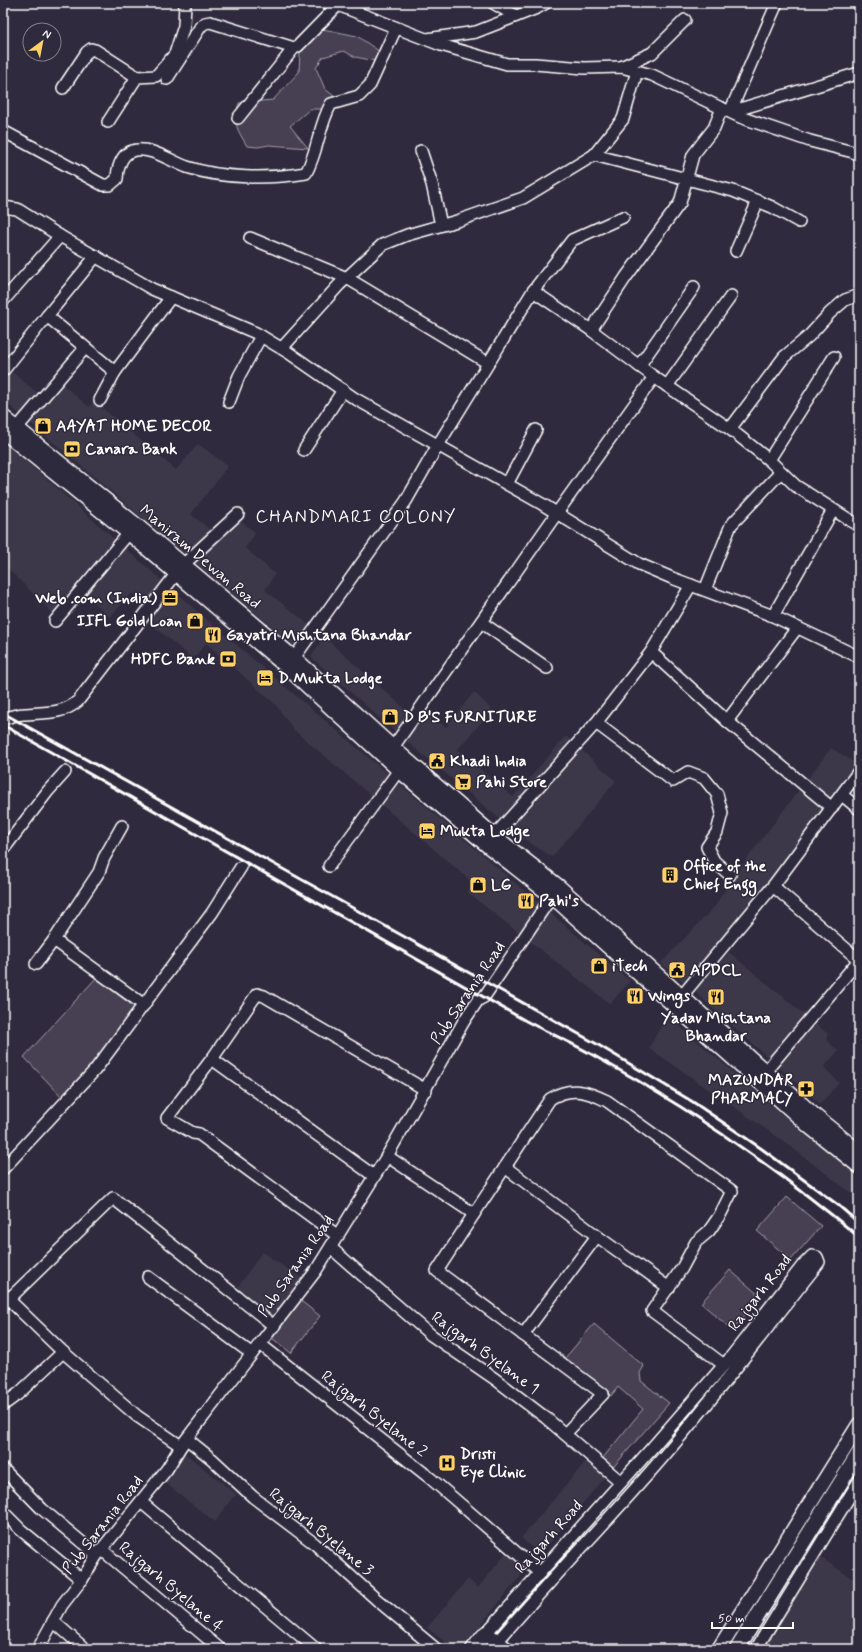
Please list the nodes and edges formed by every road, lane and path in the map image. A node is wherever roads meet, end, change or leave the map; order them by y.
1 (185, 3) edge
2 (493, 3) edge
3 (546, 3) edge
4 (777, 3) edge
5 (333, 4) edge
6 (516, 16) junction
7 (684, 20) dead end
8 (396, 28) junction
9 (426, 40) junction
10 (294, 48) junction
11 (621, 67) junction
12 (637, 71) junction
13 (859, 73) edge
14 (137, 77) junction
15 (167, 79) dead end
16 (63, 88) dead end
17 (726, 110) junction
18 (238, 118) dead end
19 (108, 122) dead end
20 (3, 131) edge
21 (421, 150) dead end
22 (594, 155) junction
23 (859, 155) edge
24 (686, 179) junction
25 (758, 201) junction
26 (3, 207) edge
27 (623, 217) dead end
28 (799, 222) dead end
29 (441, 225) junction
30 (60, 236) junction
31 (250, 238) dead end
32 (736, 251) dead end
33 (96, 256) junction
34 (347, 278) junction
35 (694, 287) dead end
36 (533, 291) junction
37 (859, 295) edge
38 (731, 296) dead end
39 (171, 297) junction
40 (3, 301) edge
41 (47, 316) junction
42 (590, 330) junction
43 (261, 336) junction
44 (85, 348) junction
45 (282, 348) junction
46 (834, 357) dead end
47 (488, 363) junction
48 (639, 366) junction
49 (3, 371) edge
50 (115, 372) junction
51 (654, 377) junction
52 (667, 386) junction
53 (343, 390) junction
54 (100, 400) dead end
55 (229, 402) dead end
56 (3, 417) edge
57 (17, 428) junction
58 (730, 429) junction
59 (536, 430) dead end
60 (3, 431) edge
61 (438, 445) junction
62 (304, 450) dead end
63 (768, 460) junction
64 (781, 472) junction
65 (507, 484) junction
66 (833, 510) junction
67 (556, 513) junction
68 (238, 514) dead end
69 (859, 526) edge
70 (132, 529) junction
71 (179, 569) junction
72 (691, 585) junction
73 (705, 590) junction
74 (773, 616) junction
75 (55, 621) dead end
76 (481, 622) junction
77 (797, 628) junction
78 (650, 652) junction
79 (859, 657) edge
80 (294, 658) junction
81 (547, 668) dead end
82 (3, 719) edge
83 (727, 721) junction
84 (596, 723) junction
85 (389, 752) junction
86 (399, 770) junction
87 (859, 771) edge
88 (65, 772) dead end
89 (842, 795) junction
90 (832, 808) junction
91 (859, 809) edge
92 (122, 826) dead end
93 (494, 836) junction
94 (3, 850) edge
95 (329, 866) dead end
96 (241, 867) dead end
97 (730, 875) dead end
98 (772, 886) junction
99 (555, 891) junction
100 (54, 940) junction
101 (859, 960) edge
102 (36, 964) dead end
103 (681, 997) junction
104 (144, 1005) junction
105 (212, 1059) junction
106 (764, 1072) junction
107 (426, 1090) junction
108 (859, 1152) edge
109 (387, 1156) junction
110 (859, 1166) edge
111 (505, 1167) junction
112 (3, 1169) edge
113 (374, 1176) junction
114 (474, 1214) junction
115 (338, 1236) junction
116 (597, 1236) junction
117 (331, 1248) junction
118 (148, 1277) dead end
119 (669, 1288) junction
120 (6, 1296) edge
121 (274, 1326) junction
122 (523, 1335) junction
123 (260, 1344) junction
124 (63, 1352) junction
125 (252, 1354) junction
126 (724, 1365) junction
127 (3, 1405) edge
128 (859, 1425) edge
129 (565, 1434) junction
130 (184, 1443) junction
131 (859, 1452) edge
132 (3, 1469) edge
133 (859, 1481) edge
134 (621, 1482) junction
135 (141, 1502) junction
136 (3, 1512) edge
137 (99, 1552) junction
138 (540, 1573) junction
139 (82, 1580) junction
140 (53, 1621) junction
141 (486, 1633) junction
142 (498, 1647) edge
143 (38, 1649) edge
144 (85, 1649) edge
145 (220, 1649) edge
146 (316, 1649) edge
147 (436, 1649) edge
148 (473, 1649) edge
149 (719, 1649) edge
150 (737, 1649) edge
151 (756, 1649) edge

1 - 14 street
2 - 6 street
3 - 6 street
4 - 17 street
5 - 8 street
5 - 10 street
6 - 9 street
7 - 11 street
8 - 9 street
8 - 20 street
9 - 11 street
10 - 15 street
10 - 18 street
11 - 12 street
12 - 17 street
12 - 22 street
13 - 17 street
14 - 16 street
14 - 19 street
17 - 23 street
17 - 24 street
21 - 29 street
22 - 24 street
22 - 29 street
24 - 25 street
24 - 42 street
25 - 28 street
25 - 32 street
26 - 30 street
27 - 36 street
29 - 34 street
30 - 33 street
30 - 40 street
31 - 34 street
33 - 39 street
33 - 41 street
34 - 45 street
34 - 47 street
35 - 48 street
36 - 42 street
36 - 47 street
37 - 58 street
38 - 52 street
39 - 43 street
39 - 50 street
41 - 44 street
41 - 49 street
42 - 48 street
43 - 45 street
43 - 55 street
44 - 50 street
44 - 57 street
45 - 53 street
46 - 63 street
47 - 61 street
48 - 51 street
50 - 54 street
51 - 52 street
51 - 67 street
52 - 58 street
53 - 61 street
53 - 62 street
56 - 57 main road, Maniram Dewan Road
57 - 70 main road, Maniram Dewan Road
58 - 63 street
59 - 65 street
60 - 70 main road, Maniram Dewan Road
61 - 65 street
61 - 80 street
63 - 64 street
64 - 66 street
64 - 73 street
65 - 67 street
66 - 69 street
66 - 74 street
67 - 72 street
67 - 76 street
68 - 71 street
70 - 71 main road, Maniram Dewan Road
70 - 75 street
71 - 80 main road, Maniram Dewan Road
71 - 82 street
71 - 85 main road, Maniram Dewan Road
72 - 73 street
72 - 78 street
73 - 74 street
74 - 77 street
76 - 81 street
76 - 85 street
77 - 79 street
77 - 83 street
78 - 83 street
78 - 84 street
80 - 85 main road, Maniram Dewan Road
83 - 90 street
84 - 93 street
84 - 97 street
85 - 86 main road, Maniram Dewan Road
85 - 93 main road, Maniram Dewan Road
86 - 95 street
86 - 99 main road, Maniram Dewan Road
87 - 89 street
88 - 94 street
89 - 90 street
89 - 91 street
90 - 98 street
92 - 100 street
93 - 99 main road, Maniram Dewan Road
96 - 104 street
98 - 101 street
98 - 103 street
99 - 103 main road, Maniram Dewan Road
99 - 107 street, Pub Sarania Road
99 - 110 main road, Maniram Dewan Road
100 - 102 street
100 - 104 street
101 - 106 street
103 - 106 main road, Maniram Dewan Road
104 - 112 street
105 - 107 street
105 - 113 street
105 - 115 street
106 - 108 main road, Maniram Dewan Road
107 - 109 street, Pub Sarania Road
109 - 113 street, Pub Sarania Road
109 - 114 street
111 - 114 street
111 - 116 street
111 - 119 street
113 - 115 street, Pub Sarania Road
114 - 122 street
115 - 117 street, Pub Sarania Road
116 - 119 street
116 - 122 street
117 - 121 street, Pub Sarania Road
117 - 129 street, Rajgarh Byelane 1
118 - 125 street
119 - 126 street
120 - 121 street
120 - 124 street, Rajgarh Byelane 3
121 - 123 street, Pub Sarania Road
122 - 129 street
123 - 125 street, Pub Sarania Road
123 - 138 street, Rajgarh Byelane 2
124 - 127 street
124 - 130 street, Rajgarh Byelane 3
125 - 130 street, Pub Sarania Road
126 - 134 street, Rajgarh Road
126 - 142 street, Rajgarh Road
128 - 149 main road
129 - 134 street, Rajgarh Byelane 1
130 - 135 street, Pub Sarania Road
130 - 147 street, Rajgarh Byelane 3
131 - 150 main road
132 - 137 street, Rajgarh Byelane 4
133 - 151 street
134 - 138 street, Rajgarh Road
135 - 137 street, Pub Sarania Road
135 - 146 street
136 - 139 street
137 - 139 street, Pub Sarania Road
137 - 145 street, Rajgarh Byelane 4
138 - 141 street, Rajgarh Road
139 - 140 street, Pub Sarania Road
140 - 143 street, Pub Sarania Road
140 - 144 street
141 - 142 main road
141 - 148 main road, Rajgarh Road

